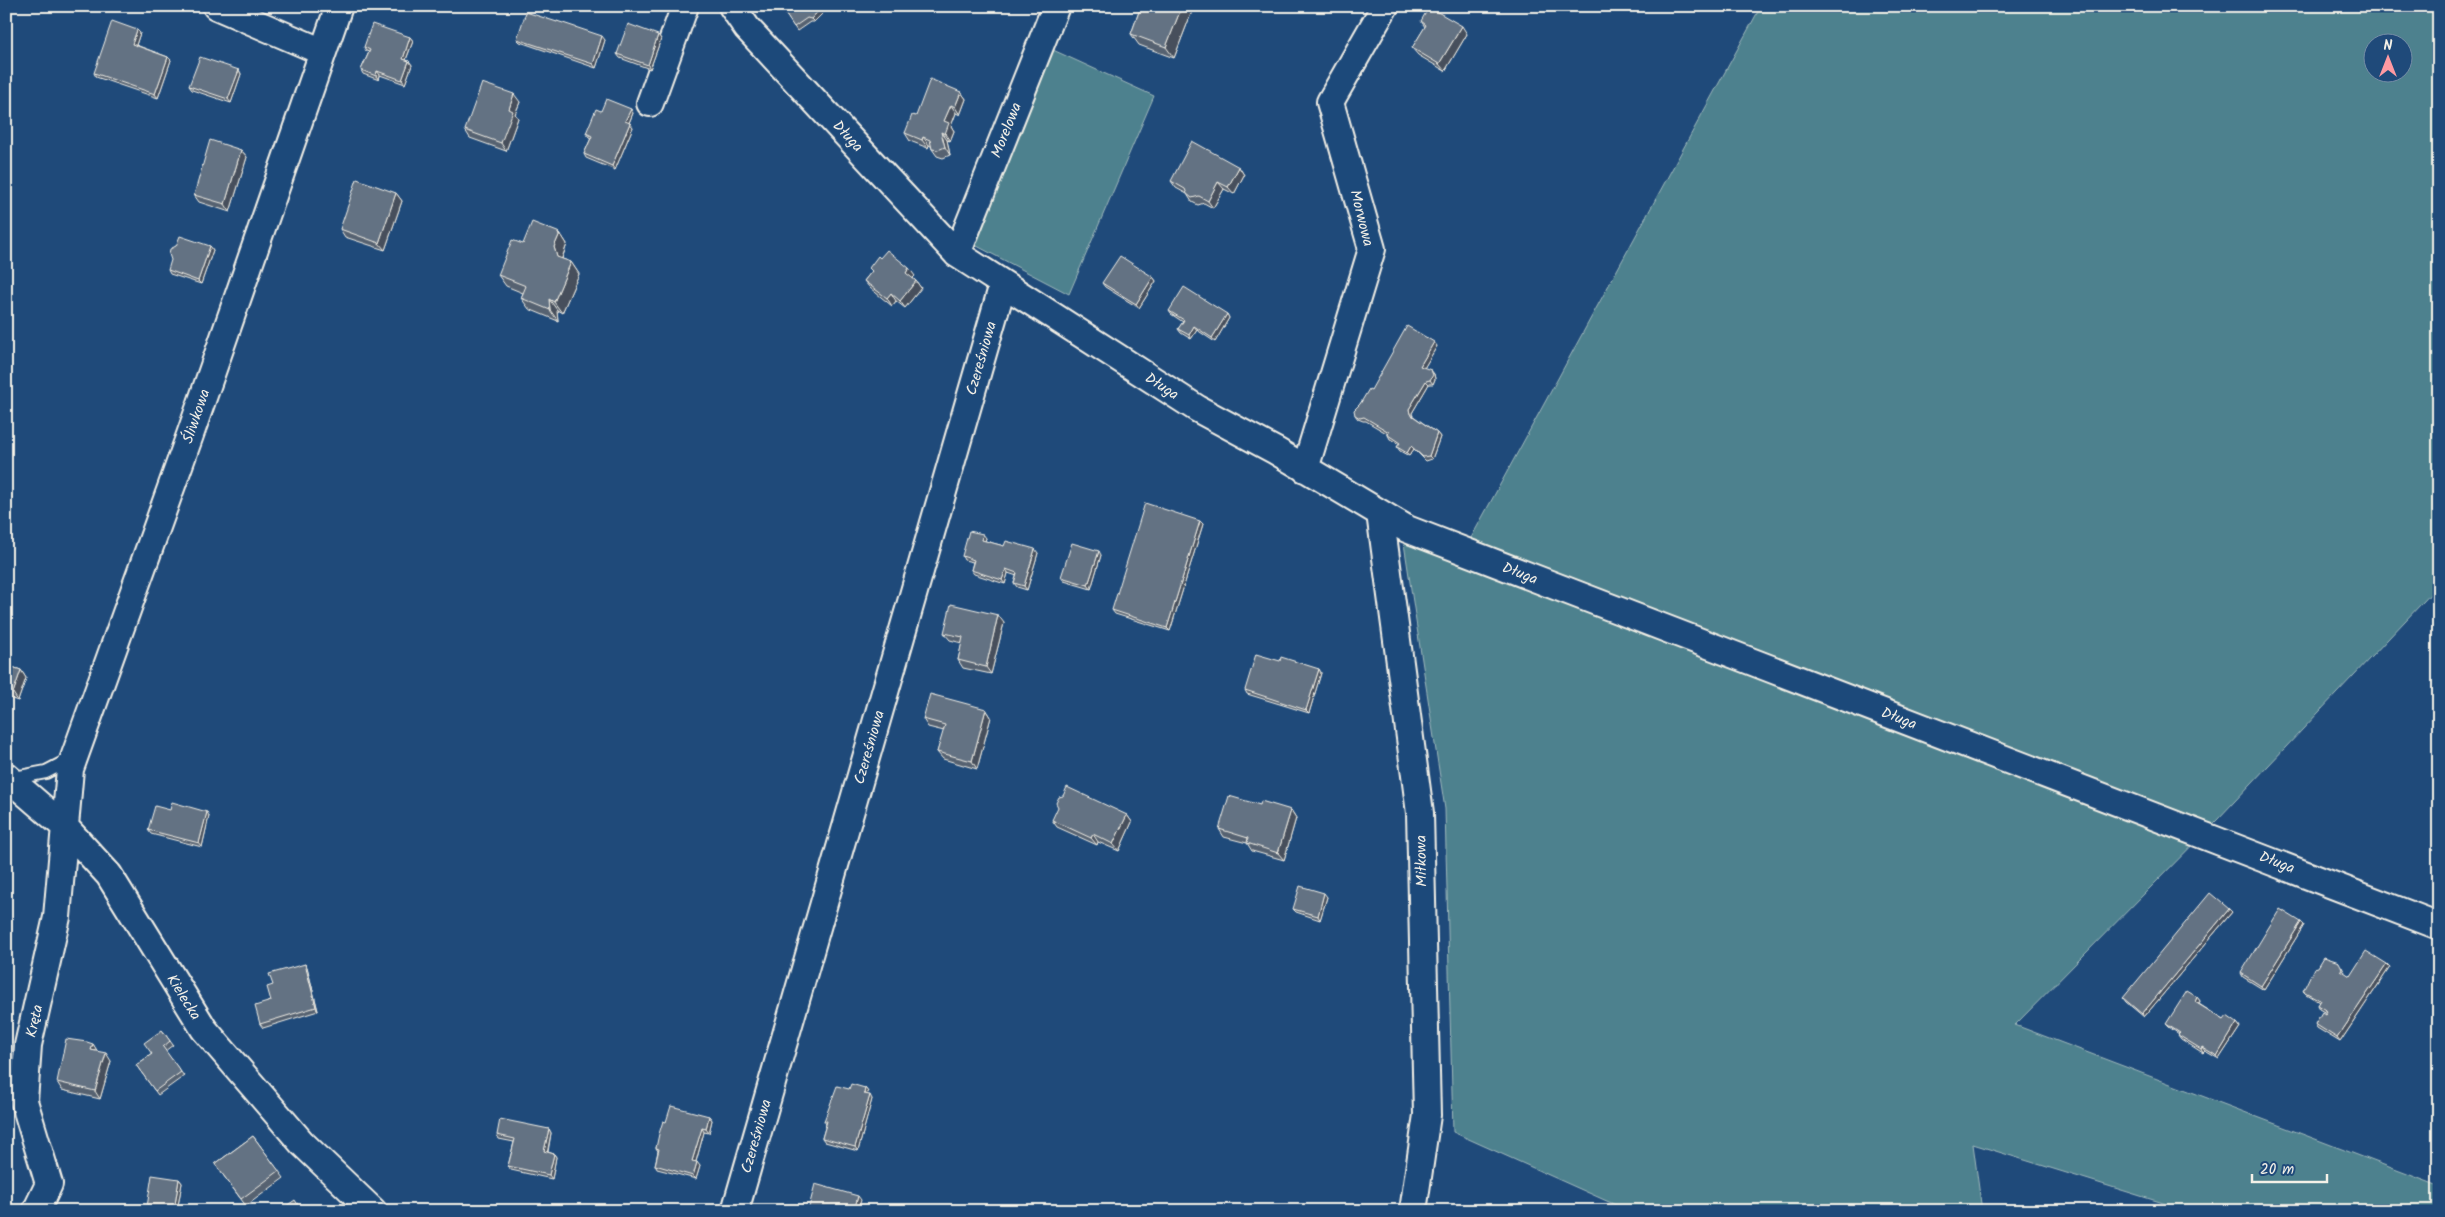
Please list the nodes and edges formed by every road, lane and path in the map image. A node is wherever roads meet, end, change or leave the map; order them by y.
1 (216, 6) edge
2 (339, 6) edge
3 (685, 6) edge
4 (732, 6) edge
5 (1056, 6) edge
6 (1384, 6) edge
7 (323, 52) junction
8 (650, 103) dead end
9 (957, 254) junction
10 (1003, 284) junction
11 (1305, 468) junction
12 (1380, 513) junction
13 (74, 757) junction
14 (8, 778) edge
15 (65, 827) junction
16 (2439, 926) edge
17 (36, 1211) edge
18 (373, 1211) edge
19 (735, 1211) edge
20 (1413, 1211) edge

1 - 7 street
2 - 7 street, Śliwkowa
3 - 8 street
4 - 9 street, Długa
5 - 9 street, Morelowa
6 - 11 street, Morwowa
7 - 13 street, Śliwkowa
9 - 10 street, Długa
10 - 11 street, Długa
10 - 19 street, Czereśniowa
11 - 12 street, Długa
12 - 16 street, Długa
12 - 20 street, Miłkowa
13 - 14 lane
13 - 15 street, Śliwkowa
14 - 15 street, Kielecka
15 - 17 street, Kręta
15 - 18 street, Kielecka

